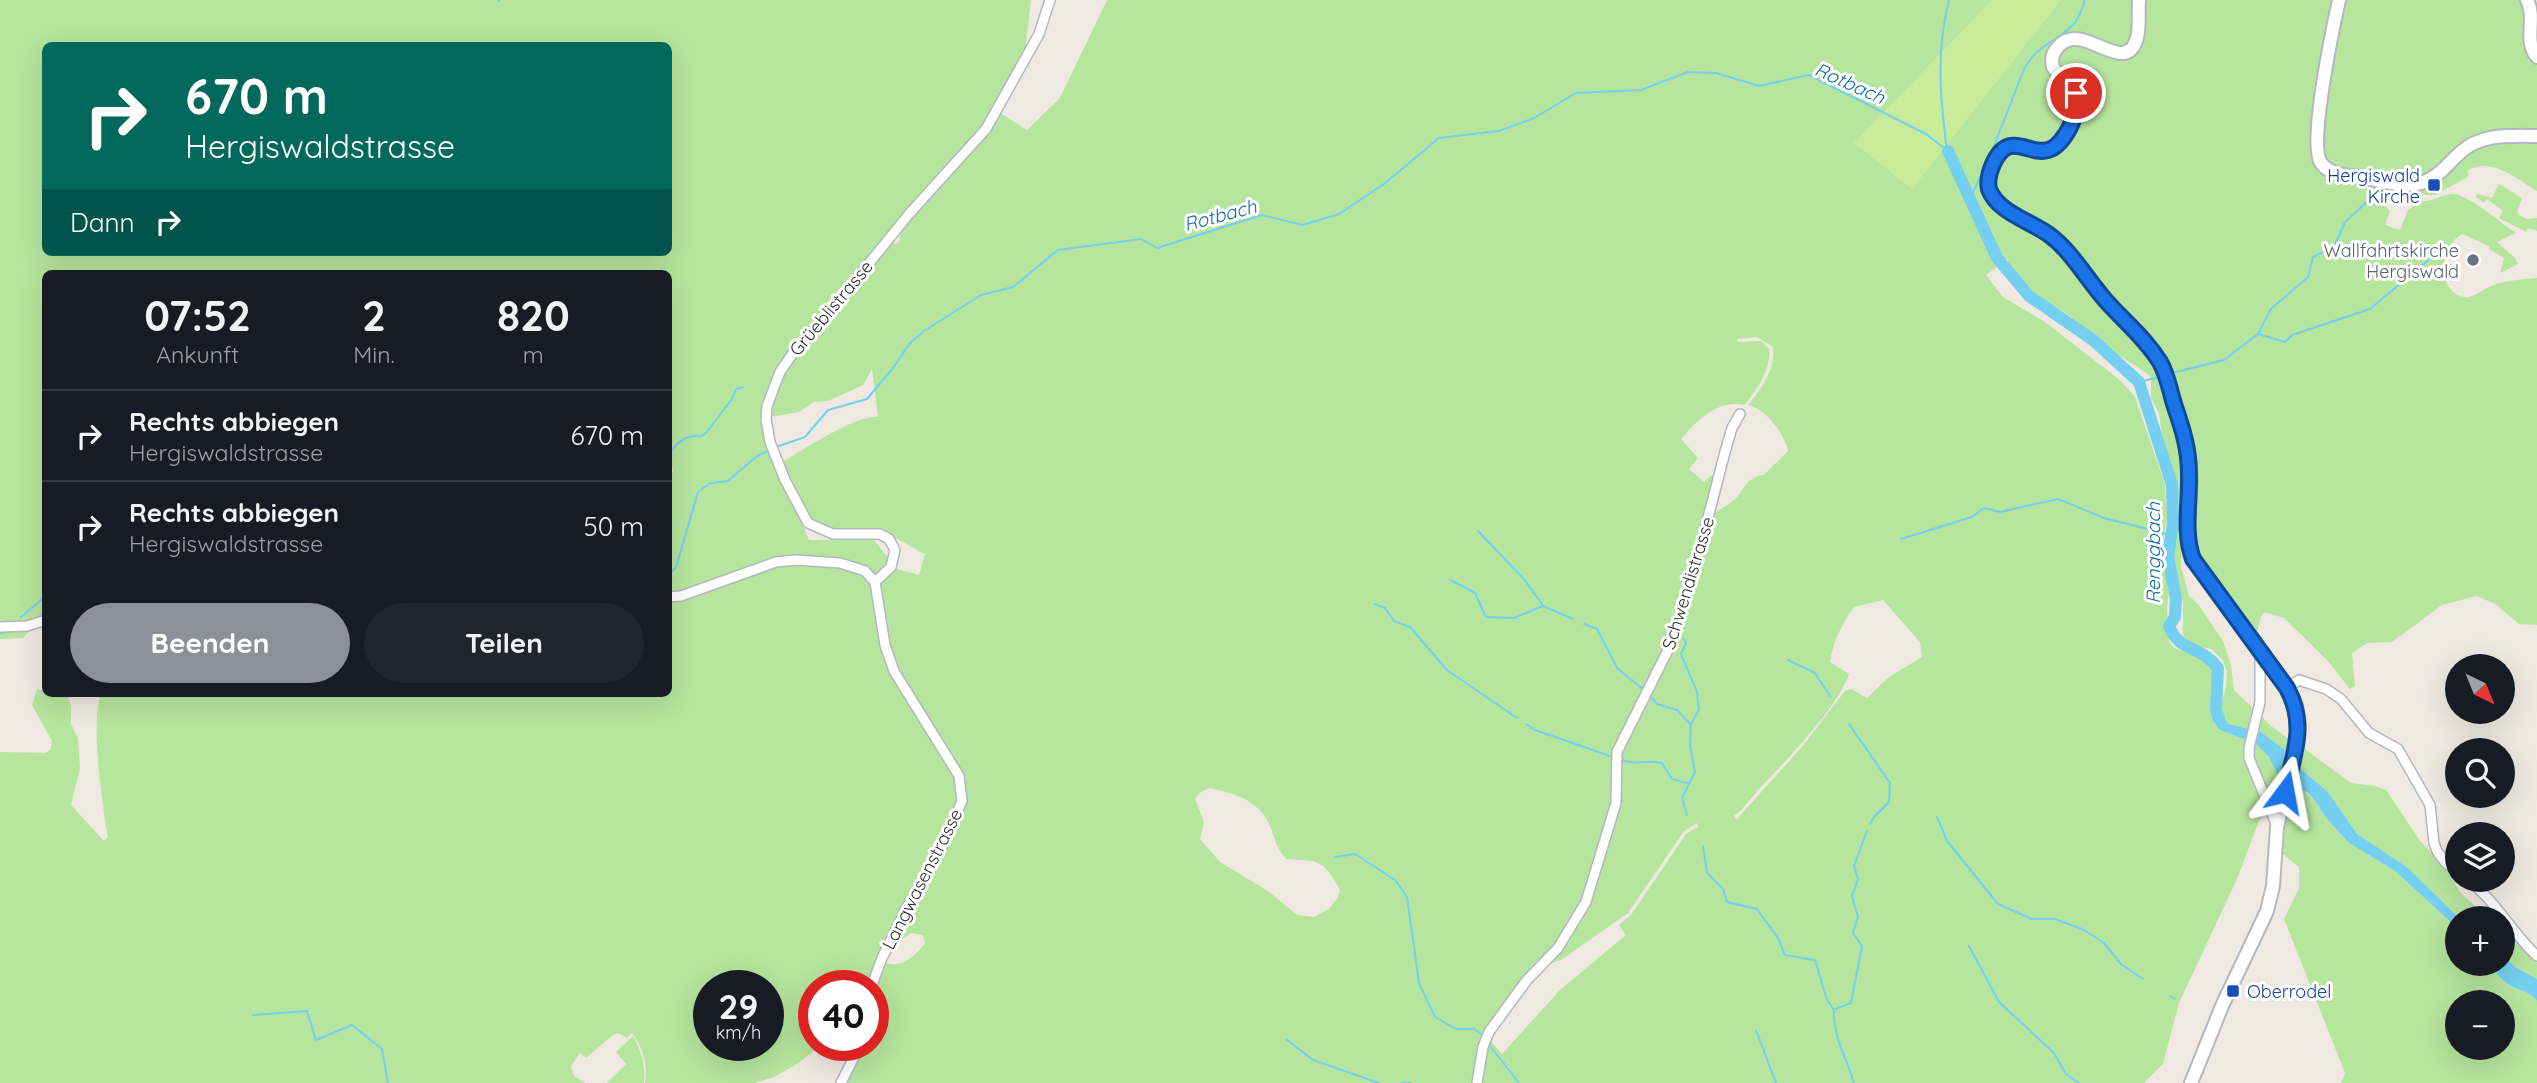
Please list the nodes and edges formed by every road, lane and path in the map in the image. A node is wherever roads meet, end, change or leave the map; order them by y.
1 (1051, 0) edge
2 (2139, 0) edge
3 (2339, 0) edge
4 (2527, 0) edge
5 (2537, 57) edge
6 (2537, 136) edge
7 (1740, 414) dead end
8 (875, 583) junction
9 (672, 597) edge
10 (42, 621) edge
11 (0, 628) edge
12 (2260, 653) junction
13 (2287, 688) junction
14 (2277, 828) junction
15 (2445, 859) edge
16 (2481, 892) edge
17 (2537, 956) edge
18 (878, 970) edge
19 (852, 1061) edge
20 (841, 1083) edge
21 (1477, 1083) edge
22 (2191, 1083) edge

1 - 8 street, Grüeblistrasse
2 - 12 street
3 - 6 street
4 - 5 street
7 - 21 street, Schwendistrasse
8 - 9 street
8 - 18 street, Langwasenstrasse
10 - 11 street
12 - 13 street
12 - 14 street
13 - 14 street
13 - 15 street
14 - 22 street
16 - 17 street
19 - 20 street

